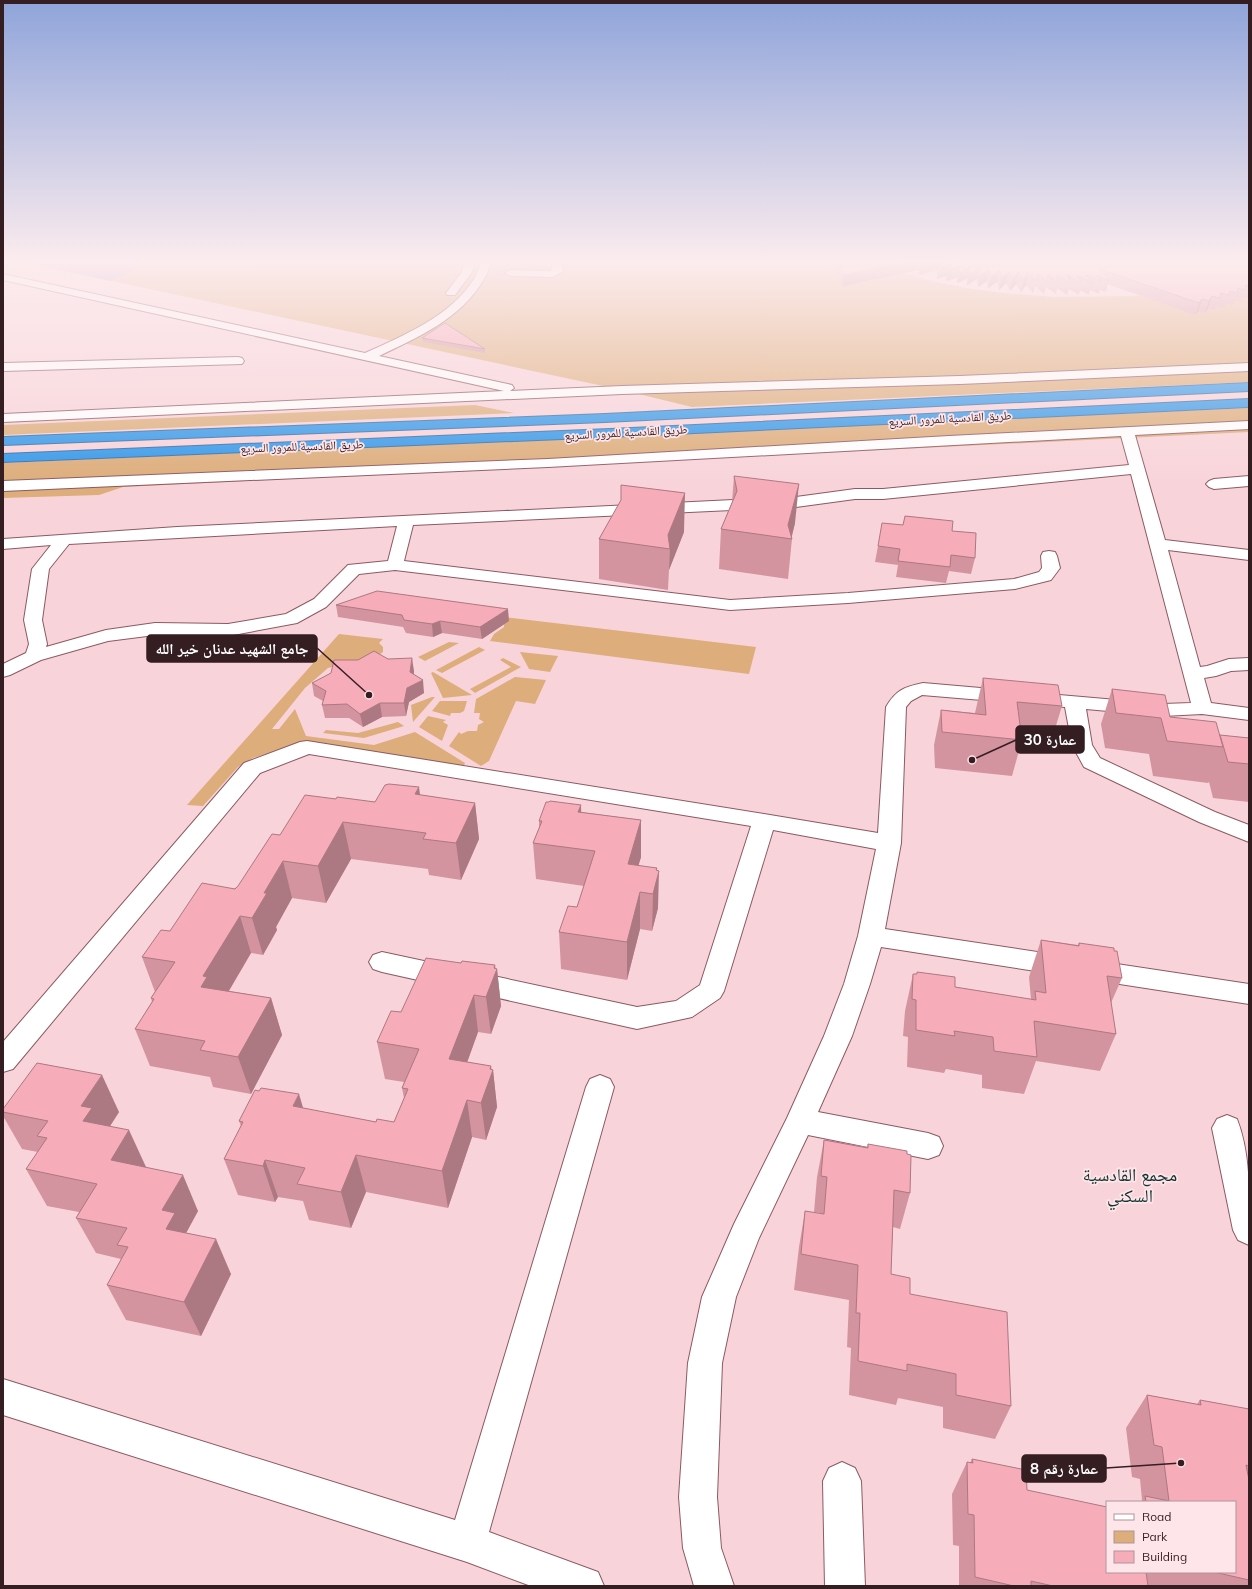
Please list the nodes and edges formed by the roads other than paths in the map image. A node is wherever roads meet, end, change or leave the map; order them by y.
1 (270, 336) edge
2 (389, 336) edge
3 (410, 336) edge
4 (351, 354) junction
5 (367, 357) junction
6 (238, 361) dead end
7 (3, 367) edge
8 (1249, 367) edge
9 (1249, 387) edge
10 (538, 394) junction
11 (1249, 403) edge
12 (3, 418) edge
13 (1249, 425) edge
14 (1127, 431) junction
15 (3, 441) edge
16 (3, 458) edge
17 (1138, 469) junction
18 (1249, 481) edge
19 (1214, 484) dead end
20 (3, 486) edge
21 (406, 522) junction
22 (64, 540) junction
23 (3, 544) edge
24 (1158, 544) junction
25 (1249, 555) edge
26 (1049, 556) dead end
27 (395, 565) junction
28 (34, 656) junction
29 (1249, 664) edge
30 (3, 671) edge
31 (1193, 673) junction
32 (1074, 701) junction
33 (1202, 708) junction
34 (1249, 714) edge
35 (764, 821) junction
36 (1249, 834) edge
37 (889, 843) junction
38 (871, 936) junction
39 (382, 962) dead end
40 (1249, 994) edge
41 (3, 1061) edge
42 (600, 1087) dead end
43 (800, 1122) junction
44 (1227, 1128) dead end
45 (928, 1146) dead end
46 (1249, 1230) edge
47 (3, 1398) edge
48 (842, 1481) dead end
49 (467, 1543) junction
50 (584, 1586) edge
51 (714, 1586) edge
52 (845, 1586) edge

1 - 4 street
2 - 4 street
3 - 5 street
4 - 5 street
5 - 10 street
6 - 7 street
8 - 10 street
9 - 15 highway, طريق القادسية للمرور السريع
10 - 12 street
11 - 16 highway, طريق القادسية للمرور السريع
13 - 14 street
14 - 17 street
14 - 20 street
17 - 21 street
17 - 24 street
18 - 19 street
21 - 22 street
21 - 27 street
22 - 23 street
22 - 28 street
24 - 25 street
24 - 31 street
26 - 27 street
27 - 28 street
28 - 30 street
29 - 31 street
31 - 33 street
32 - 33 street
32 - 36 street
32 - 37 street
33 - 34 street
35 - 37 street
35 - 39 street
35 - 41 street
37 - 38 street
38 - 40 street
38 - 43 street
42 - 49 street
43 - 45 street
43 - 51 street
44 - 46 street
47 - 49 street
48 - 52 street
49 - 50 street

